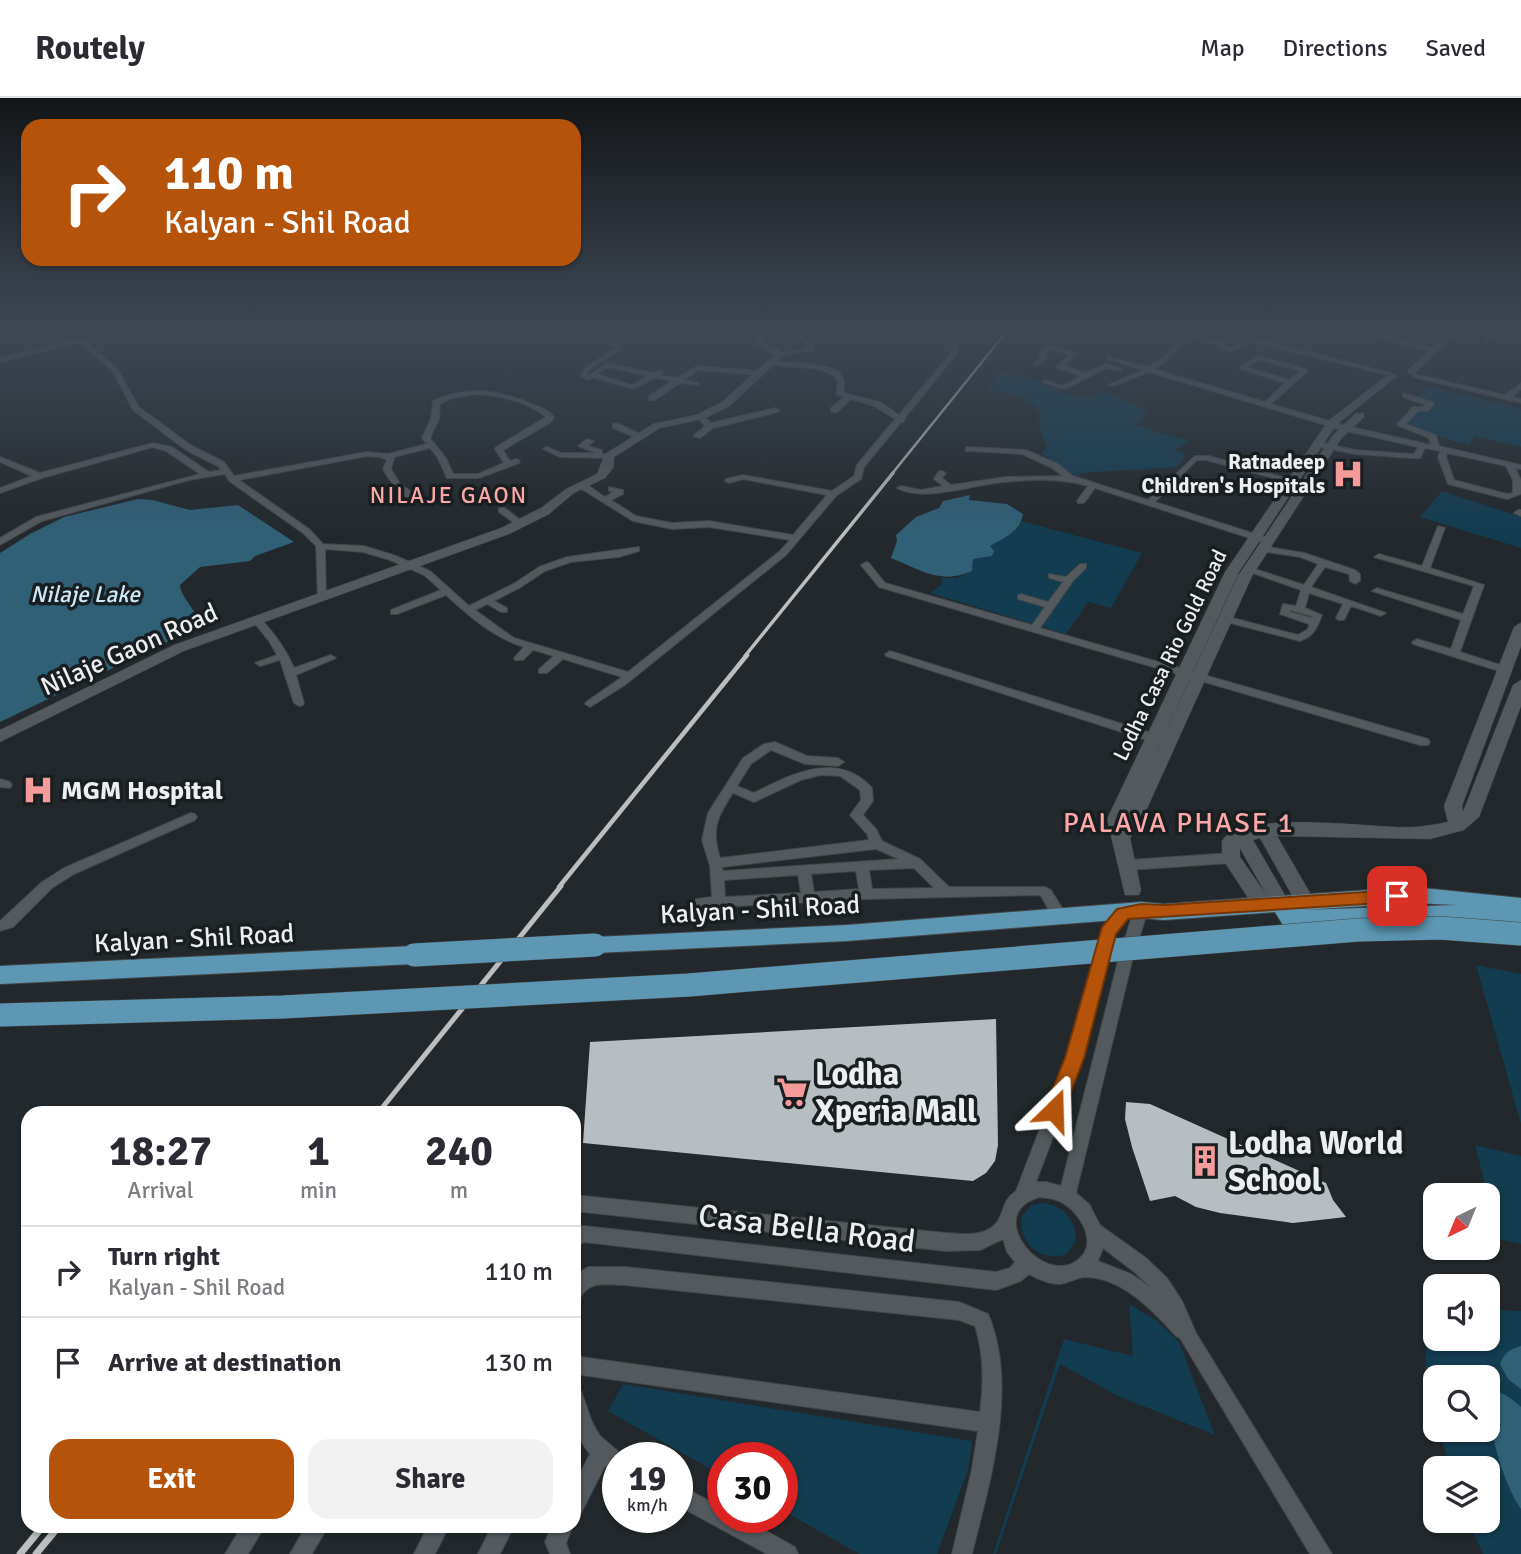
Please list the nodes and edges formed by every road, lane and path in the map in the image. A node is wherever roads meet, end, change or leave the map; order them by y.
1 (131, 399) edge
2 (445, 399) edge
3 (509, 399) edge
4 (732, 399) edge
5 (847, 399) edge
6 (857, 399) edge
7 (918, 399) edge
8 (1250, 399) edge
9 (1272, 399) edge
10 (1370, 399) edge
11 (1417, 399) edge
12 (1266, 404) junction
13 (775, 410) dead end
14 (834, 410) dead end
15 (699, 416) junction
16 (901, 420) junction
17 (616, 426) dead end
18 (710, 426) junction
19 (1338, 426) junction
20 (640, 436) junction
21 (697, 436) dead end
22 (590, 441) dead end
23 (432, 445) junction
24 (1423, 445) junction
25 (1324, 446) junction
26 (188, 447) junction
27 (547, 449) dead end
28 (969, 449) dead end
29 (1439, 449) junction
30 (173, 451) junction
31 (609, 456) junction
32 (386, 457) junction
33 (0, 459) edge
34 (512, 462) joint
35 (1508, 464) junction
36 (1521, 467) edge
37 (942, 473) dead end
38 (208, 475) junction
39 (39, 476) junction
40 (229, 476) junction
41 (1071, 478) junction
42 (729, 481) dead end
43 (1299, 483) junction
44 (583, 486) junction
45 (948, 486) junction
46 (1092, 486) junction
47 (612, 489) dead end
48 (0, 491) edge
49 (903, 491) dead end
50 (833, 494) junction
51 (418, 500) dead end
52 (605, 500) junction
53 (1081, 501) dead end
54 (1149, 504) junction
55 (502, 510) dead end
56 (520, 523) junction
57 (1441, 528) dead end
58 (795, 538) junction
59 (0, 542) edge
60 (1262, 542) junction
61 (320, 546) junction
62 (635, 549) dead end
63 (1379, 557) dead end
64 (1322, 563) junction
65 (866, 565) dead end
66 (1083, 566) dead end
67 (412, 567) junction
68 (1425, 569) junction
69 (1249, 570) junction
70 (1052, 576) dead end
71 (1068, 581) junction
72 (1355, 581) dead end
73 (1307, 590) junction
74 (1377, 590) dead end
75 (447, 591) junction
76 (321, 597) junction
77 (1021, 597) dead end
78 (486, 600) junction
79 (1348, 603) junction
80 (1050, 606) junction
81 (1300, 609) junction
82 (468, 610) junction
83 (504, 610) dead end
84 (996, 610) dead end
85 (394, 612) dead end
86 (1381, 613) dead end
87 (1341, 618) dead end
88 (1225, 619) junction
89 (1468, 619) junction
90 (257, 620) junction
91 (1313, 622) junction
92 (1036, 626) junction
93 (1521, 627) edge
94 (1417, 642) dead end
95 (530, 647) junction
96 (890, 654) dead end
97 (1454, 654) junction
98 (284, 656) junction
99 (561, 656) junction
100 (331, 658) dead end
101 (519, 658) dead end
102 (260, 663) dead end
103 (1506, 670) junction
104 (543, 671) dead end
105 (291, 673) junction
106 (1191, 675) junction
107 (630, 676) junction
108 (1521, 685) edge
109 (299, 703) dead end
110 (590, 704) dead end
111 (0, 737) edge
112 (1161, 740) junction
113 (1424, 742) dead end
114 (838, 762) dead end
115 (730, 788) junction
116 (191, 817) dead end
117 (1458, 826) junction
118 (1265, 831) junction
119 (1241, 834) junction
120 (877, 844) junction
121 (1231, 858) junction
122 (918, 863) junction
123 (1129, 865) junction
124 (862, 866) junction
125 (716, 869) junction
126 (804, 869) junction
127 (1132, 890) joint
128 (946, 892) junction
129 (866, 894) junction
130 (808, 897) junction
131 (719, 902) junction
132 (701, 903) dead end
133 (1521, 906) edge
134 (1278, 909) junction
135 (1311, 910) junction
136 (1132, 912) junction
137 (1060, 917) junction
138 (1521, 921) edge
139 (0, 926) edge
140 (1521, 934) edge
141 (0, 975) edge
142 (0, 1015) edge
143 (1024, 1192) junction
144 (1067, 1196) junction
145 (581, 1204) edge
146 (1007, 1223) junction
147 (1094, 1231) junction
148 (581, 1239) edge
149 (1027, 1263) junction
150 (1082, 1268) junction
151 (581, 1282) edge
152 (1189, 1338) junction
153 (581, 1366) edge
154 (581, 1419) edge
155 (988, 1423) junction
156 (602, 1451) edge
157 (602, 1468) edge
158 (581, 1496) edge
159 (693, 1503) edge
160 (250, 1533) edge
161 (314, 1533) edge
162 (435, 1533) edge
163 (500, 1533) edge
164 (560, 1533) edge
165 (235, 1554) edge
166 (300, 1554) edge
167 (424, 1554) edge
168 (488, 1554) edge
169 (560, 1554) edge
170 (788, 1554) edge
171 (962, 1554) edge
172 (1322, 1554) edge

1 - 26 street
2 - 23 street
3 - 34 street
4 - 15 street
5 - 14 street
6 - 16 street
7 - 16 street
8 - 12 street
9 - 12 street
10 - 19 street, Lodha Casa Rio Gold Road
11 - 29 street
12 - 19 street
13 - 18 street
15 - 18 street
15 - 20 street
16 - 50 street
17 - 20 street
18 - 21 street
19 - 24 street
19 - 25 street, Lodha Casa Rio Gold Road
20 - 31 street
22 - 31 street
23 - 32 street
23 - 34 street
24 - 25 street
24 - 29 street
25 - 43 street, Lodha Casa Rio Gold Road
26 - 30 street
26 - 40 street
27 - 31 street
28 - 41 street
29 - 35 street
29 - 35 street
30 - 38 street
30 - 39 street
31 - 44 street, Nilaje Gaon Road
32 - 40 street
32 - 51 street
33 - 39 street
35 - 36 street
37 - 45 street
38 - 40 street
38 - 59 street
39 - 48 street
40 - 61 street
41 - 45 street
41 - 46 street
42 - 50 street
43 - 54 street
43 - 60 street, Lodha Casa Rio Gold Road
44 - 52 street
44 - 56 street, Nilaje Gaon Road
45 - 49 street
46 - 53 street
46 - 54 street
47 - 52 street
50 - 58 street
52 - 58 street
54 - 60 street
55 - 56 street
56 - 67 street, Nilaje Gaon Road
57 - 68 street
58 - 107 street
60 - 64 street
60 - 69 street, Lodha Casa Rio Gold Road
60 - 106 street, Lodha Casa Rio Gold Road
61 - 67 street
61 - 76 street
62 - 78 street
63 - 68 street
64 - 72 street
64 - 73 street
65 - 92 street
66 - 71 street
67 - 75 street
67 - 76 street, Nilaje Gaon Road
68 - 89 street
69 - 73 street
69 - 88 street, Lodha Casa Rio Gold Road
70 - 71 street
71 - 80 street
73 - 79 street
73 - 81 street
74 - 89 street
75 - 82 street
75 - 85 street
76 - 90 street, Nilaje Gaon Road
77 - 80 street
78 - 82 street
78 - 83 street
79 - 86 street
79 - 87 street
80 - 92 street
81 - 91 street
81 - 91 street
82 - 95 street
84 - 92 street
88 - 91 street
88 - 106 street, Lodha Casa Rio Gold Road
89 - 97 street
90 - 98 street
90 - 111 street, Nilaje Gaon Road
92 - 106 street
93 - 103 street
94 - 97 street
95 - 99 street
95 - 101 street
96 - 112 street
97 - 103 street
98 - 102 street
98 - 105 street
99 - 104 street
99 - 107 street
100 - 105 street
103 - 117 street
105 - 109 street
106 - 112 street, Lodha Casa Rio Gold Road
106 - 113 street
107 - 110 street
108 - 117 street
112 - 123 street, Lodha Casa Rio Gold Road
114 - 115 street
115 - 120 street
115 - 125 street
116 - 139 street
117 - 118 street
118 - 119 street
118 - 135 street
119 - 121 street
119 - 134 street
120 - 122 street
120 - 125 street
121 - 123 street
121 - 134 street
122 - 124 street
122 - 128 street
123 - 127 street, Lodha Casa Rio Gold Road
124 - 126 street
124 - 129 street
125 - 126 street
125 - 131 street
126 - 130 street
127 - 136 street, Casa Bella Road
128 - 129 street
128 - 137 street
129 - 130 street
130 - 131 street
131 - 132 street
133 - 135 main road, Kalyan - Shil Road
134 - 135 main road, Kalyan - Shil Road
134 - 136 main road, Kalyan - Shil Road
135 - 138 main road, Kalyan - Shil Road
136 - 137 main road, Kalyan - Shil Road
136 - 143 street, Casa Bella Road
136 - 144 street, Casa Bella Road
137 - 141 main road, Kalyan - Shil Road, bridge
140 - 142 main road, bridge
143 - 144 street
143 - 146 street, Casa Bella Road
144 - 147 street
145 - 146 street, Casa Bella Road
146 - 149 street
147 - 150 street
147 - 152 street
148 - 149 street, Casa Bella Road
149 - 150 street
150 - 152 street
151 - 155 street
152 - 172 street
153 - 155 street
154 - 156 street
155 - 171 street
157 - 158 street
159 - 170 street
160 - 165 street
161 - 166 street
162 - 167 street
163 - 168 street
164 - 169 street

